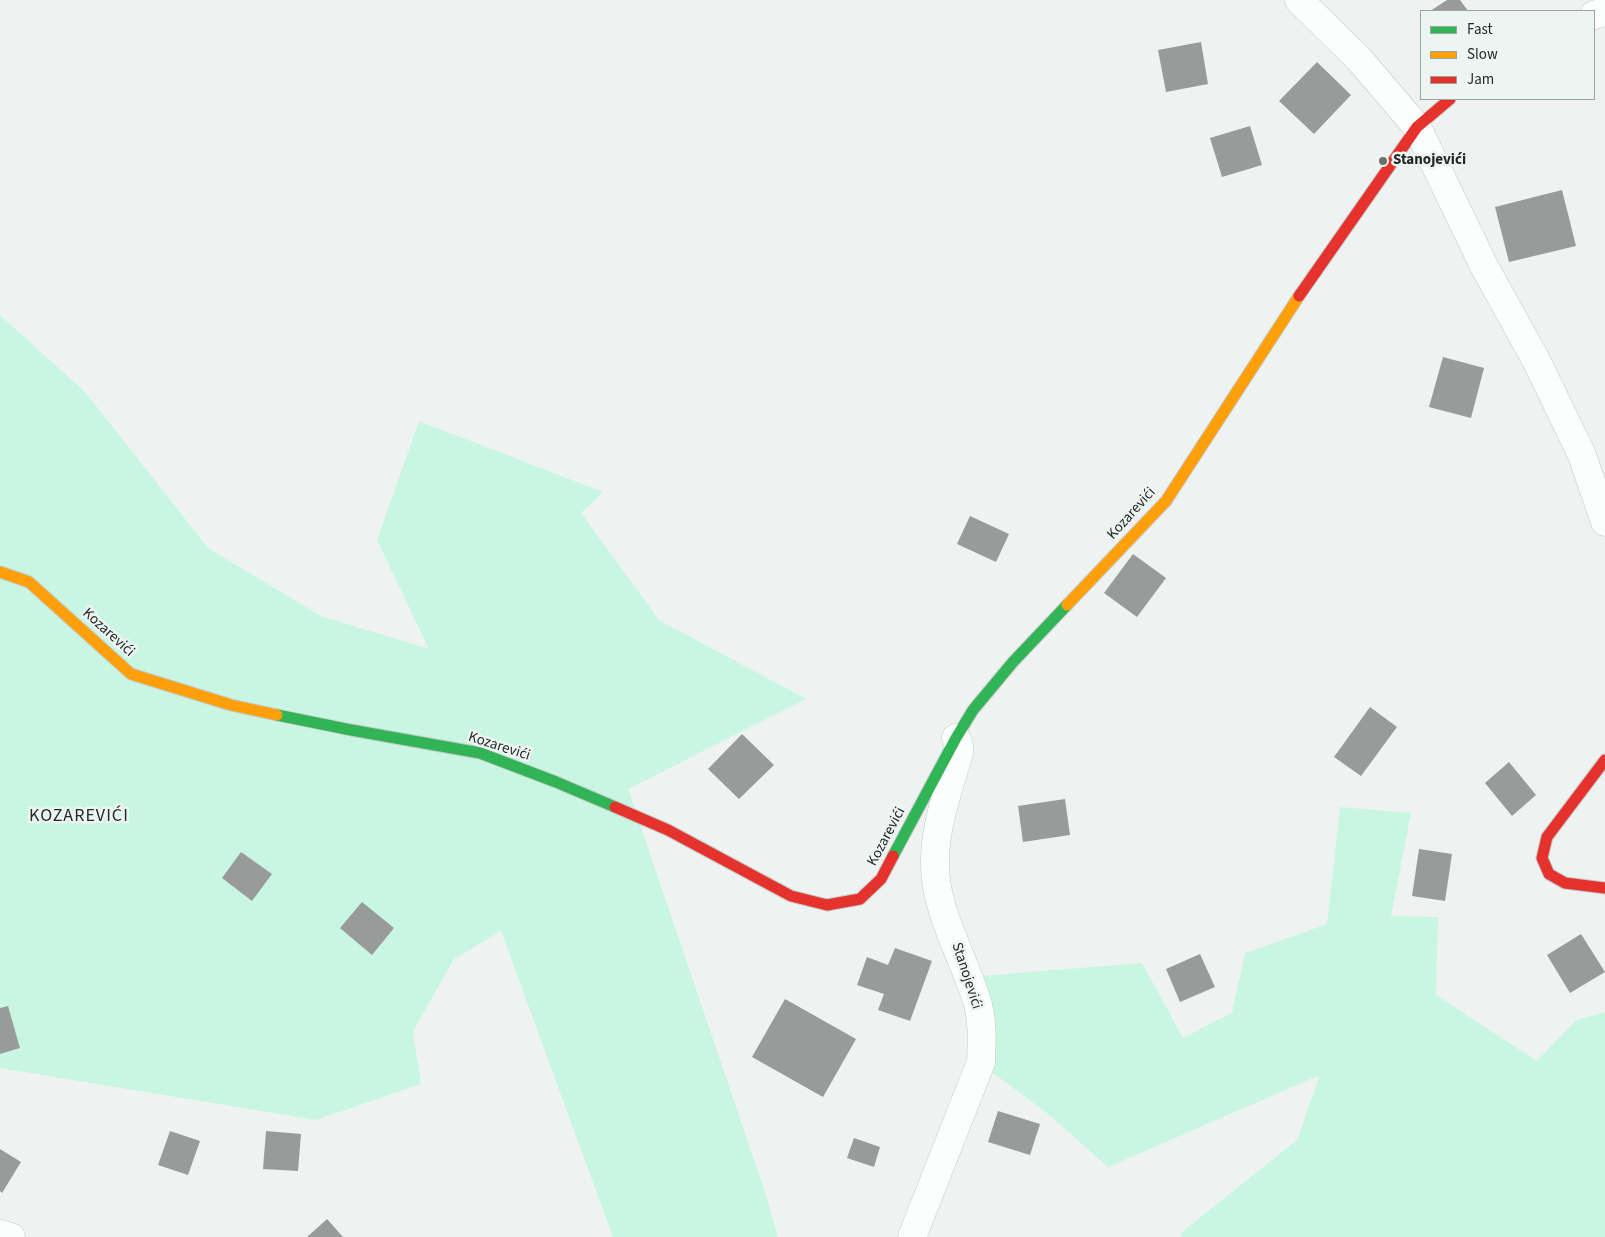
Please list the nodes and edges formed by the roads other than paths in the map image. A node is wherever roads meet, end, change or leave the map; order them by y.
1 (1299, 0) edge
2 (1449, 100) edge
3 (1417, 127) junction
4 (1605, 522) edge
5 (0, 572) edge
6 (956, 738) junction
7 (1605, 760) edge
8 (1605, 888) edge
9 (0, 1234) edge
10 (11, 1237) edge
11 (912, 1237) edge

1 - 3 street
2 - 3 street
3 - 4 street
3 - 6 street, Kozarevići
5 - 6 street, Kozarevići
6 - 11 street, Stanojevići
7 - 8 street
9 - 10 street

